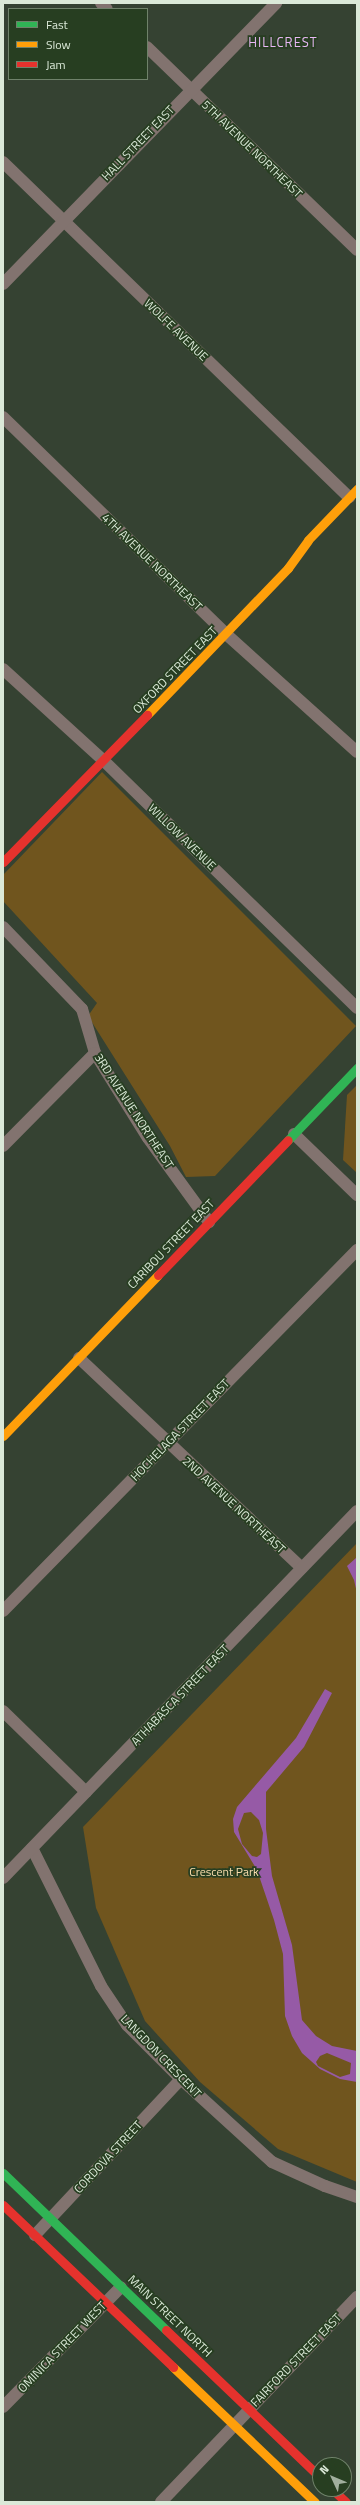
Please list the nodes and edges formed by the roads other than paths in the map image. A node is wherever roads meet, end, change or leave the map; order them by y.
1 (276, 3) edge
2 (148, 48) edge
3 (191, 89) junction
4 (3, 162) edge
5 (63, 221) junction
6 (357, 250) edge
7 (3, 284) edge
8 (3, 417) edge
9 (353, 493) edge
10 (226, 634) junction
11 (3, 669) edge
12 (357, 752) edge
13 (103, 760) junction
14 (3, 862) edge
15 (3, 927) edge
16 (357, 1008) edge
17 (95, 1054) junction
18 (357, 1068) edge
19 (294, 1134) junction
20 (3, 1146) edge
21 (357, 1195) edge
22 (209, 1222) junction
23 (357, 1250) edge
24 (79, 1358) junction
25 (3, 1436) edge
26 (167, 1443) junction
27 (357, 1511) edge
28 (302, 1568) junction
29 (3, 1611) edge
30 (3, 1711) edge
31 (86, 1792) junction
32 (32, 1848) junction
33 (3, 1878) edge
34 (181, 2080) junction
35 (3, 2173) edge
36 (357, 2197) edge
37 (3, 2205) edge
38 (50, 2219) junction
39 (35, 2235) junction
40 (121, 2287) junction
41 (357, 2297) edge
42 (106, 2302) junction
43 (3, 2407) edge
44 (249, 2409) junction
45 (235, 2424) junction
46 (312, 2469) edge
47 (161, 2502) edge
48 (315, 2502) edge

1 - 3 street, HALL STREET EAST
2 - 3 street, 5TH AVENUE NORTHEAST
3 - 5 street, HALL STREET EAST
3 - 6 street, 5TH AVENUE NORTHEAST
4 - 5 street, WOLFE AVENUE
5 - 7 street, HALL STREET EAST
5 - 9 street, WOLFE AVENUE
8 - 10 street, 4TH AVENUE NORTHEAST
9 - 10 street, OXFORD STREET EAST
10 - 12 street, 4TH AVENUE NORTHEAST
10 - 13 street, OXFORD STREET EAST
11 - 13 street, WILLOW AVENUE
13 - 14 street, OXFORD STREET EAST
13 - 16 street, WILLOW AVENUE
15 - 17 street, 3RD AVENUE NORTHEAST
17 - 20 street
17 - 22 street, 3RD AVENUE NORTHEAST
18 - 19 street, CARIBOU STREET EAST
19 - 21 street
19 - 22 street, CARIBOU STREET EAST
22 - 24 street, CARIBOU STREET EAST
23 - 26 street, HOCHELAGA STREET EAST
24 - 25 street, CARIBOU STREET EAST
24 - 26 street, 2ND AVENUE NORTHEAST
26 - 28 street, 2ND AVENUE NORTHEAST
26 - 29 street, HOCHELAGA STREET EAST
27 - 28 street, ATHABASCA STREET EAST
28 - 31 street, ATHABASCA STREET EAST
30 - 31 street
31 - 32 street, ATHABASCA STREET EAST
32 - 33 street, ATHABASCA STREET EAST
32 - 34 street, LANGDON CRESCENT
34 - 36 street, LANGDON CRESCENT
34 - 38 street, CORDOVA STREET
35 - 38 street, MAIN STREET NORTH
37 - 39 street
38 - 39 street, CORDOVA STREET
38 - 40 street, MAIN STREET NORTH
39 - 42 street
40 - 42 street, OMINICA STREET WEST
40 - 44 street, MAIN STREET NORTH
41 - 44 street, FAIRFORD STREET EAST
42 - 43 street, OMINICA STREET WEST
42 - 45 street
44 - 45 street, FAIRFORD STREET EAST
44 - 46 street, MAIN STREET NORTH
45 - 47 street, FAIRFORD STREET EAST
45 - 48 street

